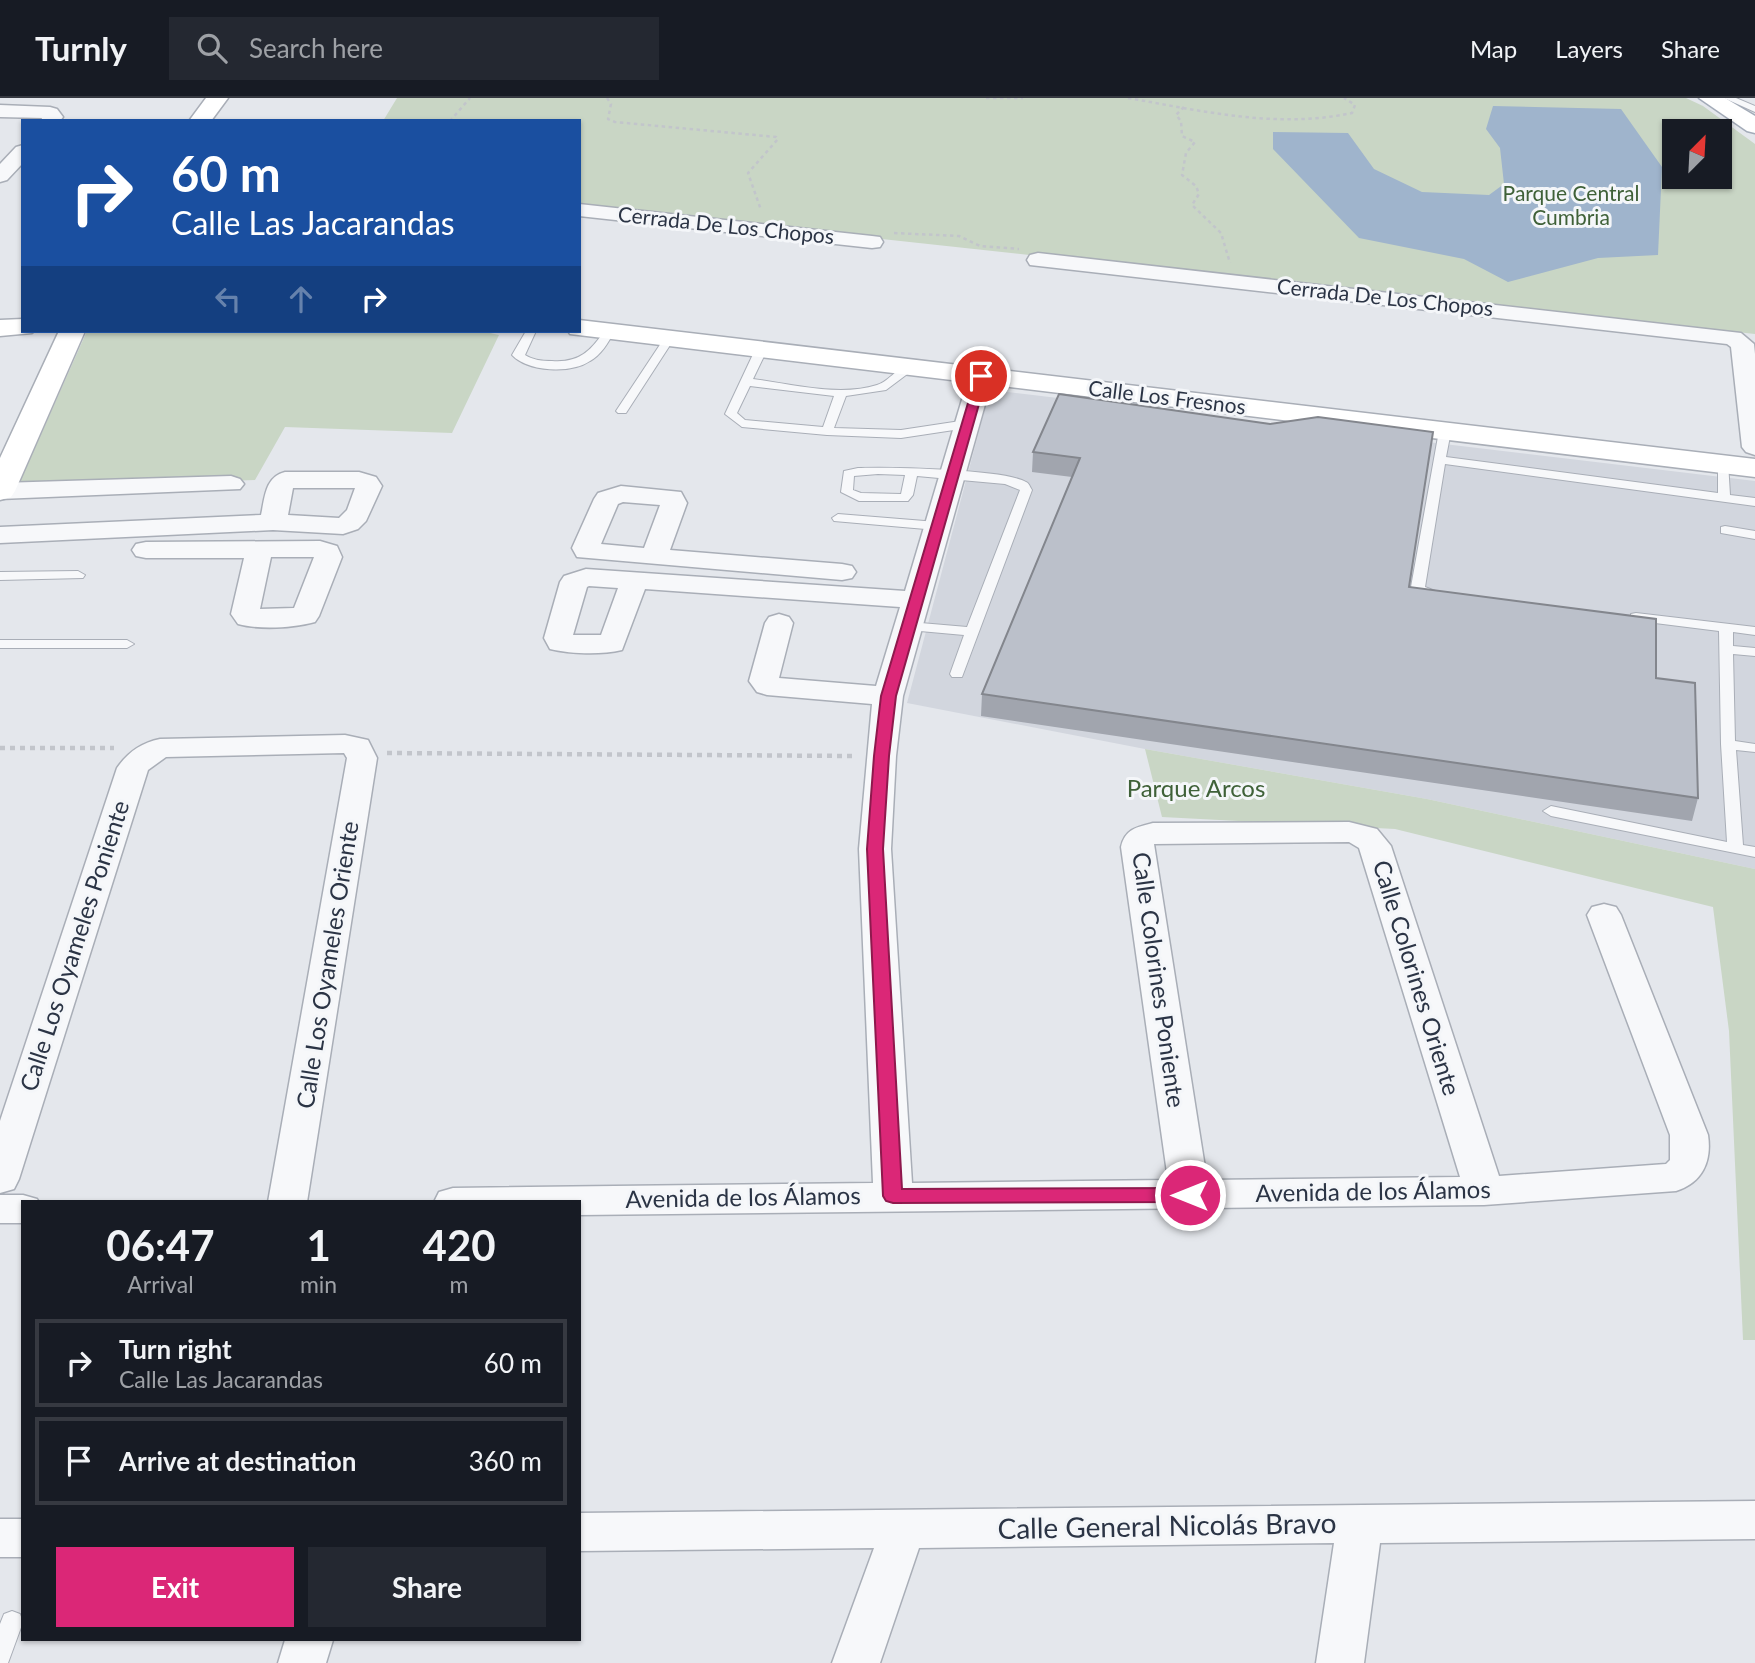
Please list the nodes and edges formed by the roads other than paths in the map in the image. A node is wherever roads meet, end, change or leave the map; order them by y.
1 (217, 98) edge
2 (1710, 98) edge
3 (1728, 98) edge
4 (1755, 110) edge
5 (0, 111) edge
6 (52, 119) edge
7 (201, 119) edge
8 (1755, 125) edge
9 (21, 153) edge
10 (0, 176) edge
11 (581, 210) edge
12 (872, 242) dead end
13 (1038, 260) dead end
14 (21, 327) edge
15 (0, 328) edge
16 (581, 328) edge
17 (609, 331) junction
18 (71, 333) edge
19 (530, 333) edge
20 (669, 339) junction
21 (761, 350) junction
22 (910, 367) junction
23 (981, 376) junction
24 (746, 382) junction
25 (841, 393) junction
26 (622, 411) dead end
27 (967, 424) junction
28 (827, 431) junction
29 (1445, 431) junction
30 (1755, 447) edge
31 (1440, 460) junction
32 (1724, 465) junction
33 (1755, 468) edge
34 (912, 473) junction
35 (952, 475) junction
36 (231, 484) dead end
37 (0, 491) edge
38 (1724, 498) junction
39 (1755, 502) edge
40 (838, 518) dead end
41 (273, 522) dead end
42 (937, 526) junction
43 (1725, 530) dead end
44 (0, 535) edge
45 (1755, 535) edge
46 (259, 549) dead end
47 (0, 551) edge
48 (654, 557) dead end
49 (78, 575) dead end
50 (0, 576) edge
51 (634, 581) dead end
52 (1453, 596) edge
53 (916, 602) junction
54 (1622, 616) edge
55 (779, 623) dead end
56 (1726, 628) junction
57 (1755, 631) edge
58 (972, 632) junction
59 (0, 644) edge
60 (127, 644) dead end
61 (1727, 649) junction
62 (1755, 652) edge
63 (957, 674) dead end
64 (888, 696) junction
65 (1728, 744) junction
66 (1755, 748) edge
67 (152, 752) joint
68 (1550, 811) dead end
69 (1253, 832) joint
70 (1735, 848) junction
71 (1755, 852) edge
72 (1604, 915) dead end
73 (0, 1179) edge
74 (290, 1187) edge
75 (1484, 1191) junction
76 (1190, 1195) junction
77 (893, 1196) junction
78 (581, 1200) edge
79 (0, 1209) edge
80 (21, 1209) edge
81 (1755, 1520) edge
82 (1360, 1524) junction
83 (903, 1529) junction
84 (581, 1532) edge
85 (0, 1538) edge
86 (21, 1538) edge
87 (12, 1621) dead end
88 (309, 1641) edge
89 (0, 1657) edge
90 (302, 1663) edge
91 (856, 1663) edge
92 (1340, 1663) edge

1 - 7 street
2 - 8 street
3 - 4 lane
5 - 6 street
9 - 10 street
11 - 12 street, Cerrada De Los Chopos
13 - 30 street, Cerrada De Los Chopos
14 - 15 street
16 - 17 street, Calle Los Fresnos
17 - 19 lane
17 - 20 street, Calle Los Fresnos
18 - 37 street
20 - 21 street, Calle Los Fresnos
20 - 26 lane
21 - 22 street, Calle Los Fresnos
21 - 24 lane
22 - 23 street, Calle Los Fresnos
22 - 25 lane
23 - 27 street
23 - 29 street, Calle Los Fresnos
24 - 25 lane
24 - 28 lane
25 - 28 lane
27 - 28 lane
27 - 35 street
29 - 31 lane
29 - 32 street, Calle Los Fresnos
31 - 38 lane
31 - 52 lane
32 - 33 street, Calle Los Fresnos
32 - 38 lane
34 - 34 lane
34 - 35 lane
35 - 42 street
35 - 58 lane
36 - 37 street
38 - 39 lane
40 - 42 lane
41 - 44 street
42 - 53 street
43 - 45 lane
46 - 47 street
48 - 53 street
49 - 50 lane
51 - 53 street
53 - 58 lane
53 - 64 street
54 - 56 lane
55 - 64 street
56 - 57 lane
56 - 61 lane
58 - 63 lane
59 - 60 lane
61 - 62 lane
61 - 65 lane
64 - 77 street
65 - 66 lane
65 - 70 lane
67 - 73 street, Calle Los Oyameles Poniente
67 - 74 street, Calle Los Oyameles Oriente
68 - 70 lane
69 - 75 street, Calle Colorines Oriente
69 - 76 street, Calle Colorines Poniente
70 - 71 lane
72 - 75 street, Avenida de los Álamos
75 - 76 street, Avenida de los Álamos
76 - 77 street, Avenida de los Álamos
77 - 78 street, Avenida de los Álamos
79 - 80 street
81 - 82 street, Calle General Nicolás Bravo
82 - 83 street, Calle General Nicolás Bravo
82 - 92 street
83 - 84 street, Calle General Nicolás Bravo
83 - 91 street
85 - 86 street
87 - 89 lane
88 - 90 street

